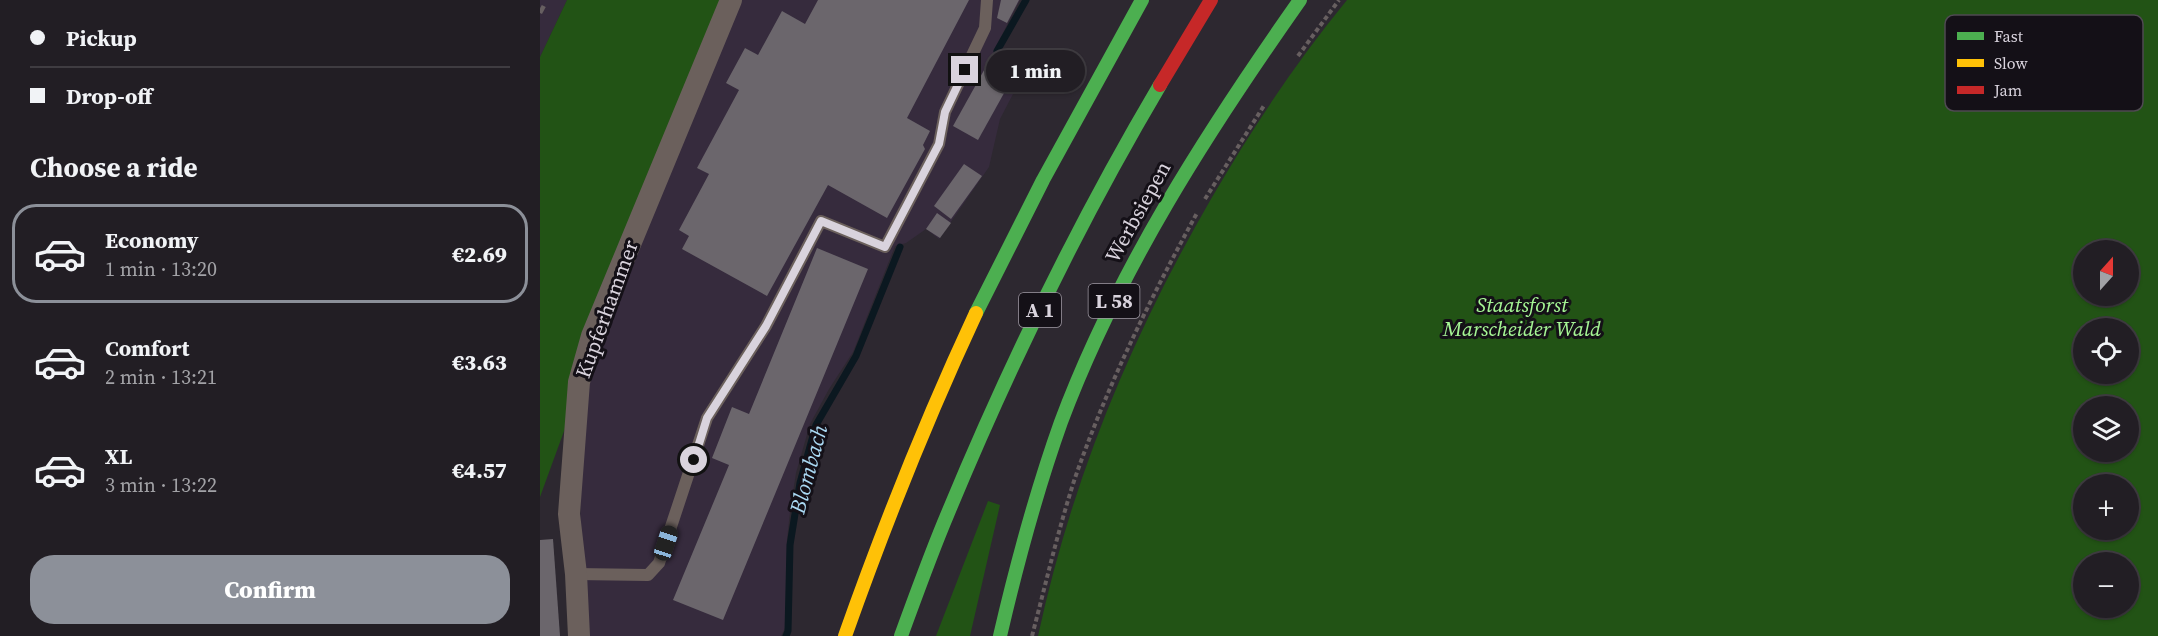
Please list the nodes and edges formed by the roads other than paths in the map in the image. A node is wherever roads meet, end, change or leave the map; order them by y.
1 (731, 0) edge
2 (987, 0) edge
3 (1142, 0) edge
4 (1211, 0) edge
5 (1300, 0) edge
6 (576, 574) junction
7 (579, 636) edge
8 (844, 636) edge
9 (901, 636) edge
10 (1000, 636) edge

1 - 6 street, Kupferhammer
2 - 6 lane
3 - 8 main road, A 1
4 - 9 main road, A 1
5 - 10 main road, Werbsiepen / L 58
6 - 7 street, Kupferhammer

